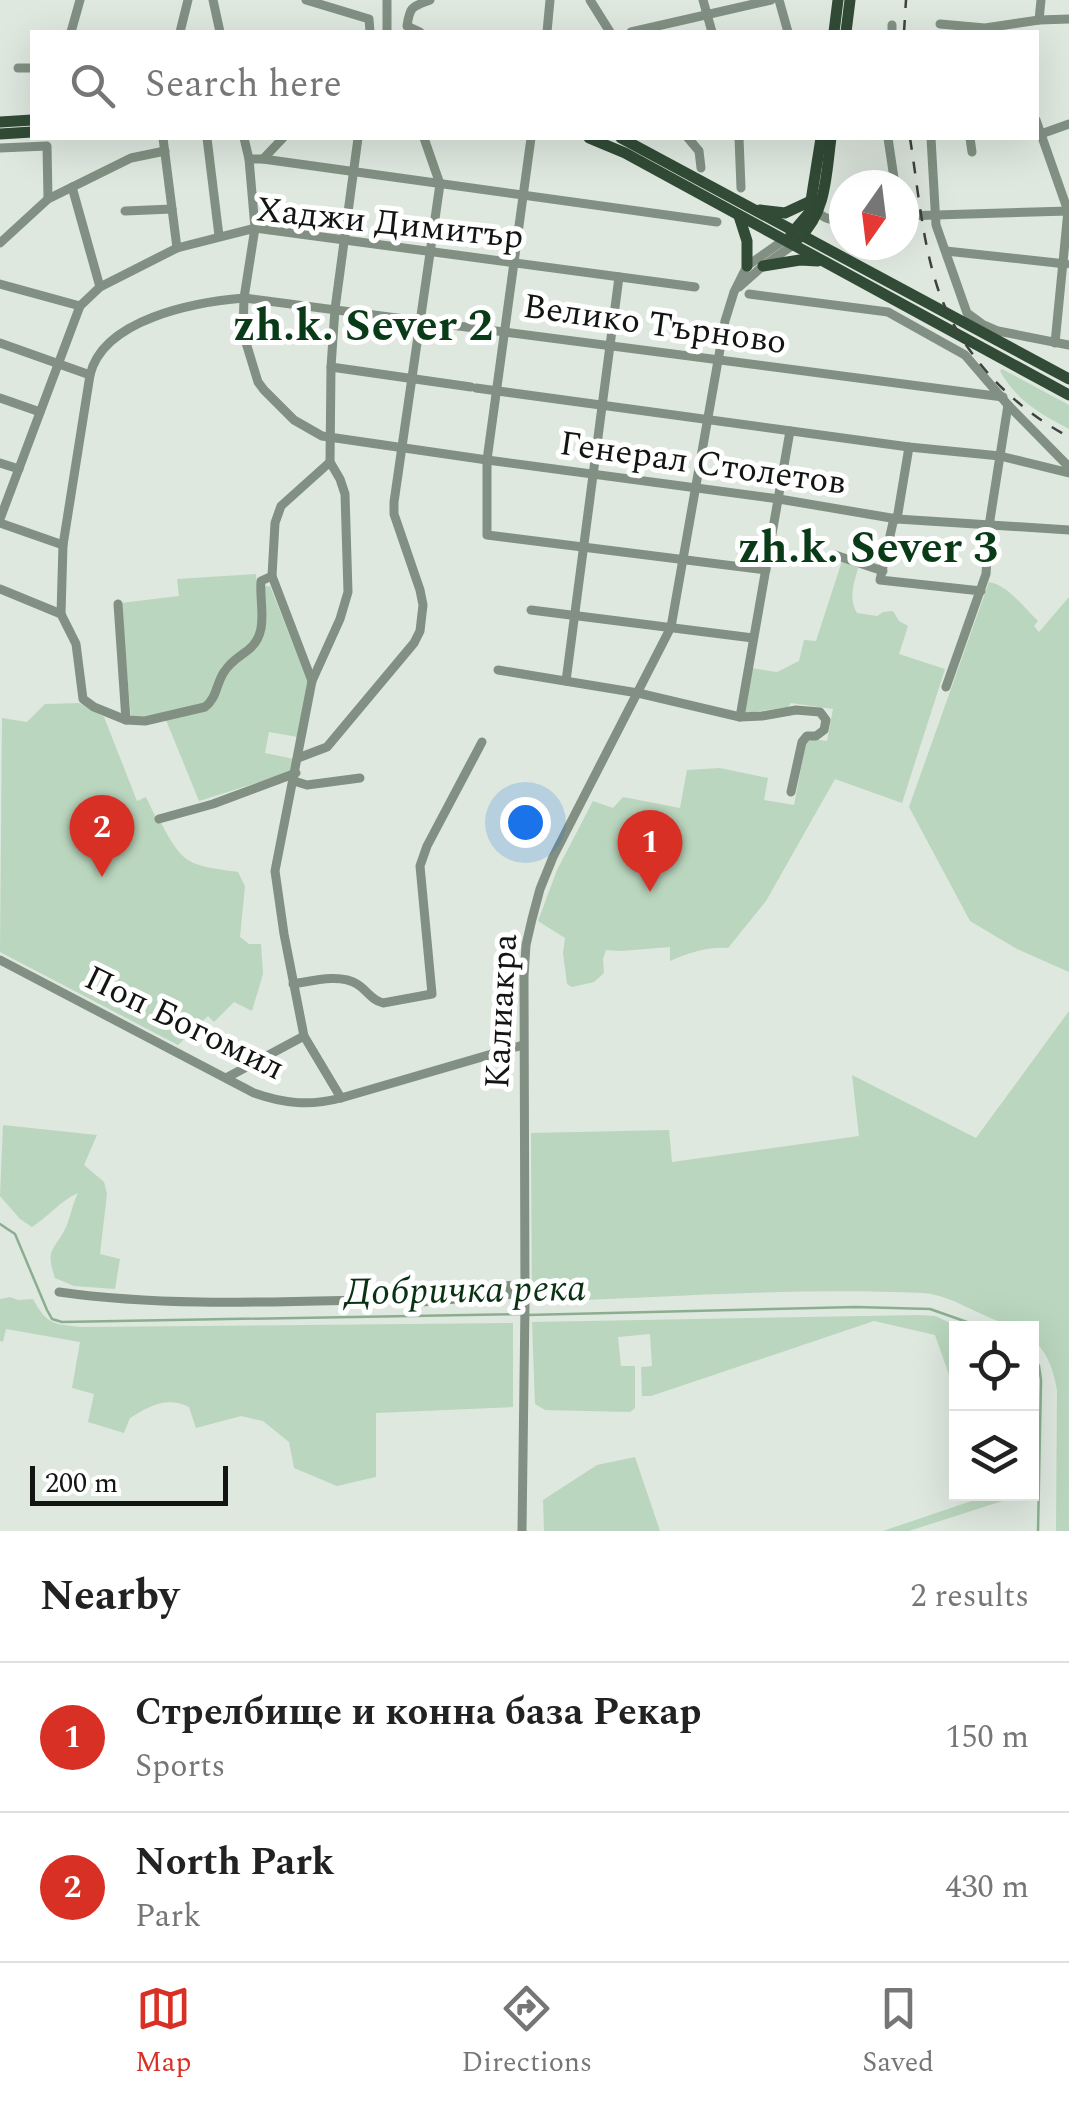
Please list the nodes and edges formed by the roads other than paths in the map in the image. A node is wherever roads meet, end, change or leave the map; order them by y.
1 (80, 0) edge
2 (188, 0) edge
3 (213, 0) edge
4 (306, 0) edge
5 (386, 0) edge
6 (430, 0) edge
7 (550, 0) edge
8 (590, 0) edge
9 (702, 0) edge
10 (780, 0) edge
11 (838, 0) edge
12 (850, 0) edge
13 (1041, 0) edge
14 (764, 1) edge
15 (707, 15) junction
16 (1069, 19) edge
17 (1038, 20) junction
18 (940, 24) dead end
19 (1005, 29) edge
20 (72, 30) edge
21 (180, 30) edge
22 (220, 30) edge
23 (370, 30) edge
24 (388, 30) edge
25 (416, 30) edge
26 (546, 30) edge
27 (609, 30) edge
28 (640, 30) edge
29 (711, 30) edge
30 (788, 30) edge
31 (834, 30) edge
32 (846, 30) edge
33 (18, 68) dead end
34 (30, 68) edge
35 (30, 120) edge
36 (0, 122) edge
37 (1069, 124) edge
38 (1039, 128) edge
39 (30, 132) edge
40 (0, 134) edge
41 (1041, 134) junction
42 (163, 140) edge
43 (207, 140) edge
44 (244, 140) edge
45 (280, 140) edge
46 (358, 140) edge
47 (425, 140) edge
48 (531, 140) edge
49 (594, 140) edge
50 (624, 140) edge
51 (690, 140) edge
52 (739, 140) edge
53 (821, 140) edge
54 (831, 140) edge
55 (888, 140) edge
56 (931, 140) edge
57 (970, 140) edge
58 (0, 148) edge
59 (165, 151) junction
60 (972, 152) dead end
61 (263, 159) junction
62 (249, 160) junction
63 (701, 168) dead end
64 (893, 170) edge
65 (355, 172) junction
66 (440, 184) junction
67 (72, 186) junction
68 (741, 188) dead end
69 (522, 194) junction
70 (48, 200) junction
71 (813, 200) junction
72 (172, 209) junction
73 (125, 211) dead end
74 (1068, 211) edge
75 (743, 212) junction
76 (818, 214) junction
77 (919, 216) edge
78 (829, 219) edge
79 (718, 222) dead end
80 (255, 228) junction
81 (218, 236) junction
82 (793, 238) junction
83 (345, 240) junction
84 (0, 243) edge
85 (177, 248) junction
86 (430, 251) junction
87 (946, 252) junction
88 (828, 256) junction
89 (512, 262) junction
90 (1066, 264) edge
91 (747, 266) junction
92 (763, 266) junction
93 (619, 277) junction
94 (0, 284) edge
95 (100, 287) junction
96 (695, 287) dead end
97 (891, 290) junction
98 (734, 292) junction
99 (749, 294) dead end
100 (244, 298) junction
101 (80, 306) junction
102 (335, 309) junction
103 (419, 320) junction
104 (504, 330) junction
105 (994, 333) junction
106 (0, 343) edge
107 (1055, 343) junction
108 (610, 345) junction
109 (1069, 346) edge
110 (718, 360) junction
111 (58, 363) junction
112 (331, 367) junction
113 (90, 375) junction
114 (411, 379) junction
115 (1069, 379) edge
116 (497, 391) junction
117 (1069, 395) edge
118 (0, 398) edge
119 (1005, 401) junction
120 (603, 405) junction
121 (40, 412) junction
122 (708, 419) junction
123 (790, 431) junction
124 (330, 438) junction
125 (909, 447) junction
126 (402, 448) junction
127 (1000, 456) junction
128 (487, 460) junction
129 (0, 462) edge
130 (330, 462) junction
131 (19, 469) junction
132 (1069, 470) edge
133 (593, 474) junction
134 (696, 487) junction
135 (779, 499) junction
136 (896, 518) junction
137 (0, 521) edge
138 (989, 526) junction
139 (1069, 530) edge
140 (63, 544) junction
141 (584, 546) junction
142 (834, 555) dead end
143 (684, 558) junction
144 (766, 570) junction
145 (883, 571) junction
146 (272, 576) junction
147 (0, 589) edge
148 (982, 591) junction
149 (118, 604) dead end
150 (531, 610) dead end
151 (61, 614) junction
152 (575, 614) junction
153 (672, 626) junction
154 (753, 638) junction
155 (498, 670) dead end
156 (312, 681) junction
157 (566, 681) junction
158 (946, 687) dead end
159 (638, 692) junction
160 (740, 717) junction
161 (126, 720) junction
162 (482, 742) dead end
163 (298, 758) junction
164 (294, 777) junction
165 (360, 778) dead end
166 (790, 792) dead end
167 (159, 818) dead end
168 (1, 961) edge
169 (293, 984) junction
170 (304, 1036) junction
171 (523, 1046) junction
172 (226, 1078) junction
173 (341, 1098) junction
174 (525, 1288) junction
175 (59, 1292) dead end
176 (522, 1531) edge

1 - 20 street
2 - 21 street
3 - 22 street
4 - 23 street
5 - 24 street
6 - 25 street
7 - 26 street
8 - 27 street
9 - 15 street
10 - 30 street
11 - 31 main road
12 - 32 main road
13 - 17 street
14 - 15 street
15 - 28 street
15 - 29 street
16 - 17 street
17 - 19 street
18 - 19 street
33 - 34 street
35 - 36 main road
37 - 41 street
38 - 41 street
39 - 40 main road
41 - 74 street
42 - 59 street
43 - 81 street
44 - 62 street
45 - 61 street
46 - 65 street
47 - 66 street
48 - 69 street
49 - 75 main road
50 - 75 main road
51 - 63 street
52 - 68 street
53 - 71 main road
54 - 76 main road
55 - 64 street
56 - 87 street
57 - 60 street
58 - 70 street
59 - 67 street
59 - 72 street
61 - 62 street
61 - 65 street
62 - 80 street
65 - 66 street
65 - 83 street
66 - 69 street
66 - 86 street
67 - 70 street
67 - 95 street
69 - 79 street
69 - 89 street
70 - 84 street
71 - 75 main road
71 - 76 street
71 - 82 main road
72 - 73 street
72 - 85 street
74 - 77 street
74 - 90 street
75 - 82 main road
75 - 91 main road
76 - 78 street
76 - 82 main road
76 - 88 main road
80 - 81 street, Хаджи Димитър
80 - 83 street, Хаджи Димитър
80 - 100 street
81 - 85 street, Хаджи Димитър
82 - 88 main road
82 - 91 street, Калиакра
82 - 92 street
83 - 86 street, Хаджи Димитър
83 - 102 street
85 - 95 street, Хаджи Димитър
86 - 89 street, Хаджи Димитър
86 - 103 street
87 - 90 street
87 - 105 street
88 - 92 main road
88 - 97 main road
89 - 93 street, Хаджи Димитър
89 - 104 street
90 - 107 street
91 - 98 street, Калиакра
92 - 98 street
93 - 96 street, Хаджи Димитър
93 - 108 street
94 - 101 street
95 - 101 street, Хаджи Димитър
97 - 105 main road
97 - 117 main road
98 - 110 street, Калиакра
99 - 119 street
100 - 102 street, Велико Търново
100 - 113 street, Велико Търново
100 - 124 street
101 - 111 street, Хаджи Димитър
102 - 103 street, Велико Търново
102 - 112 street
103 - 104 street, Велико Търново
103 - 114 street
104 - 108 street, Велико Търново
104 - 116 street
105 - 107 street
105 - 115 main road
106 - 111 street
107 - 109 street
108 - 110 street, Велико Търново
108 - 120 street
110 - 119 street, Велико Търново
110 - 122 street, Калиакра
111 - 113 street
111 - 121 street, Хаджи Димитър
112 - 114 street
112 - 124 street
113 - 140 street
114 - 116 street
114 - 126 street
116 - 120 street
116 - 128 street
118 - 121 street
119 - 127 street
119 - 132 street
120 - 122 street
120 - 133 street
121 - 131 street, Хаджи Димитър
122 - 123 street
122 - 134 street, Калиакра
123 - 125 street
123 - 135 street
124 - 126 street, Генерал Столетов
124 - 130 street
125 - 127 street
125 - 136 street
126 - 128 street, Генерал Столетов
126 - 163 street
127 - 132 street
127 - 138 street
128 - 133 street, Генерал Столетов
128 - 141 street
129 - 131 street
130 - 146 street
130 - 156 street
131 - 137 street, Хаджи Димитър
133 - 134 street, Генерал Столетов
133 - 141 street
134 - 135 street, Генерал Столетов
134 - 143 street, Калиакра
135 - 136 street, Генерал Столетов
135 - 144 street
136 - 138 street, Генерал Столетов
136 - 145 street
137 - 140 street
138 - 139 street, Генерал Столетов
138 - 148 street
140 - 151 street
141 - 143 street
141 - 152 street
142 - 145 street
143 - 144 street
143 - 153 street, Калиакра
144 - 154 street
145 - 148 street
146 - 156 street
146 - 161 street
147 - 151 street
148 - 158 street
149 - 161 street
150 - 152 street
151 - 161 street
152 - 153 street
152 - 157 street
153 - 154 street
153 - 159 street, Калиакра
154 - 160 street
155 - 157 street
156 - 163 street
157 - 159 street
159 - 160 street
159 - 171 street, Калиакра
160 - 166 street
162 - 169 street
163 - 164 street
164 - 165 street
164 - 167 street
164 - 169 street
168 - 172 street, Поп Богомил
169 - 170 street
170 - 172 street
170 - 173 street
171 - 173 street, Поп Богомил
171 - 174 street, Калиакра
172 - 173 street, Поп Богомил
174 - 175 street
174 - 176 street, Калиакра

